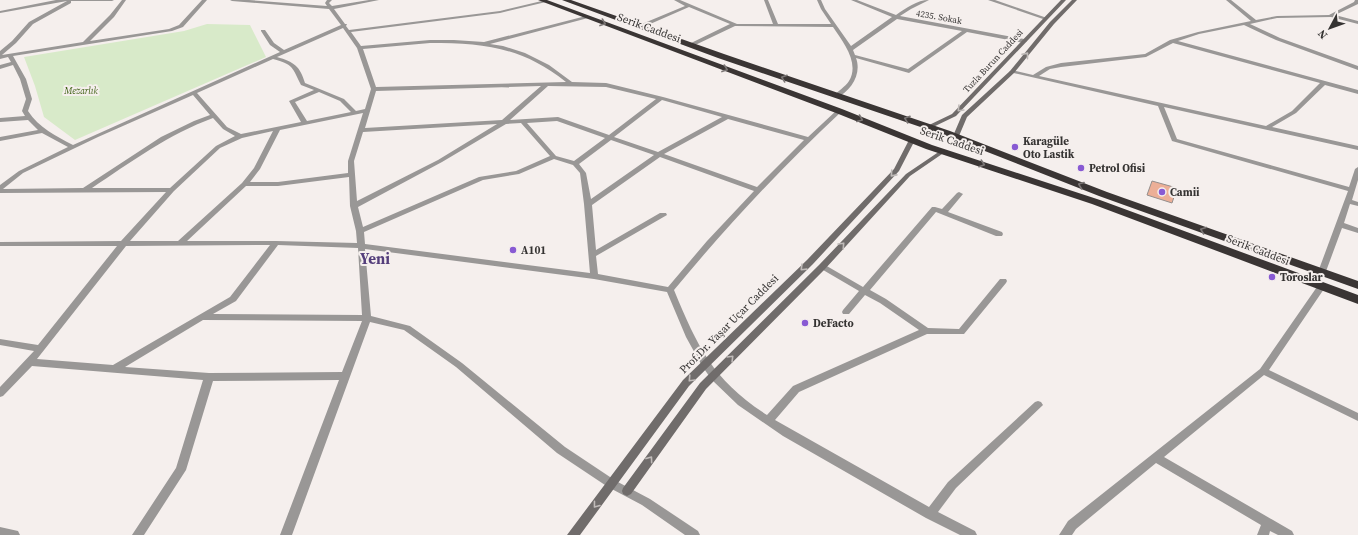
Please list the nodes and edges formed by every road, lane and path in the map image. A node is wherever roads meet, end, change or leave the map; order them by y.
1 (71, 0) edge
2 (112, 0) edge
3 (124, 0) edge
4 (205, 0) edge
5 (232, 0) edge
6 (377, 0) edge
7 (565, 0) edge
8 (676, 0) edge
9 (766, 0) edge
10 (819, 0) edge
11 (853, 0) edge
12 (924, 0) edge
13 (990, 0) edge
14 (1064, 0) edge
15 (1075, 0) edge
16 (1228, 0) edge
17 (1357, 0) edge
18 (52, 1) edge
19 (251, 1) edge
20 (542, 1) edge
21 (329, 4) edge
22 (688, 6) junction
23 (0, 12) edge
24 (1333, 16) junction
25 (586, 17) junction
26 (896, 17) junction
27 (1045, 18) junction
28 (1254, 21) junction
29 (1358, 23) edge
30 (735, 24) junction
31 (1246, 24) junction
32 (776, 25) junction
33 (834, 26) junction
34 (639, 27) junction
35 (347, 28) junction
36 (966, 30) junction
37 (264, 31) dead end
38 (1024, 41) junction
39 (1172, 41) junction
40 (485, 43) junction
41 (84, 44) junction
42 (691, 45) junction
43 (360, 48) junction
44 (850, 49) junction
45 (284, 53) junction
46 (0, 54) edge
47 (854, 56) junction
48 (11, 57) junction
49 (0, 58) edge
50 (275, 58) junction
51 (14, 63) junction
52 (0, 67) edge
53 (1358, 68) edge
54 (1012, 72) junction
55 (1035, 76) junction
56 (1323, 83) junction
57 (547, 84) junction
58 (571, 84) junction
59 (374, 89) junction
60 (320, 90) junction
61 (1358, 92) edge
62 (194, 93) junction
63 (836, 96) junction
64 (661, 98) junction
65 (1160, 104) junction
66 (366, 111) junction
67 (839, 111) junction
68 (355, 113) junction
69 (214, 116) junction
70 (728, 116) junction
71 (28, 118) junction
72 (0, 120) edge
73 (523, 122) junction
74 (305, 123) junction
75 (503, 123) junction
76 (929, 127) junction
77 (1268, 127) junction
78 (278, 128) junction
79 (360, 130) junction
80 (42, 131) junction
81 (240, 136) junction
82 (956, 136) junction
83 (612, 137) junction
84 (0, 139) edge
85 (808, 139) junction
86 (912, 140) junction
87 (73, 147) junction
88 (1358, 148) edge
89 (942, 151) junction
90 (660, 154) junction
91 (554, 157) junction
92 (575, 164) junction
93 (1358, 169) edge
94 (352, 175) junction
95 (244, 184) junction
96 (0, 188) edge
97 (85, 190) junction
98 (172, 190) junction
99 (758, 190) junction
100 (1352, 190) junction
101 (0, 191) edge
102 (959, 194) dead end
103 (1348, 201) junction
104 (588, 204) junction
105 (1358, 204) edge
106 (354, 206) junction
107 (943, 213) junction
108 (663, 215) dead end
109 (1339, 224) junction
110 (360, 231) junction
111 (1358, 231) edge
112 (999, 234) dead end
113 (276, 243) junction
114 (0, 244) edge
115 (123, 244) junction
116 (179, 244) junction
117 (361, 246) junction
118 (593, 255) junction
119 (822, 266) junction
120 (1322, 272) junction
121 (594, 276) junction
122 (1003, 281) dead end
123 (1358, 285) edge
124 (1322, 286) junction
125 (670, 290) junction
126 (865, 291) junction
127 (1358, 300) edge
128 (846, 312) dead end
129 (201, 316) junction
130 (367, 318) junction
131 (926, 331) junction
132 (0, 342) edge
133 (41, 349) junction
134 (30, 362) junction
135 (705, 364) junction
136 (114, 369) junction
137 (1263, 371) junction
138 (346, 376) junction
139 (714, 376) junction
140 (210, 377) junction
141 (0, 393) edge
142 (1038, 404) dead end
143 (1358, 417) edge
144 (768, 421) junction
145 (1156, 458) junction
146 (612, 484) junction
147 (627, 491) junction
148 (930, 514) junction
149 (1267, 523) junction
150 (0, 532) edge
151 (14, 535) edge
152 (138, 535) edge
153 (286, 535) edge
154 (573, 535) edge
155 (694, 535) edge
156 (972, 535) edge
157 (1066, 535) edge
158 (1263, 535) edge
159 (1288, 535) edge

1 - 2 street
1 - 18 street
1 - 46 street
3 - 41 street
4 - 41 street
5 - 19 street
6 - 21 street
7 - 34 highway, Serik Caddesi
8 - 22 street
9 - 32 street
10 - 33 street
11 - 26 street, 4235. Sokak
12 - 26 street
13 - 27 street
14 - 27 main road, Tuzla Burun Caddesi
54 -> 15 main road, Tuzla Burun Caddesi
16 - 28 street
17 - 24 street
18 - 23 street
19 - 21 street
20 - 25 highway, Serik Caddesi
20 - 35 street
21 - 35 street
22 - 30 street
22 - 34 street
24 - 28 street
24 - 29 street
25 - 40 street
25 -> 67 highway, Serik Caddesi
26 - 36 street, 4235. Sokak
26 - 44 street
27 - 38 main road, Tuzla Burun Caddesi
28 - 31 street
30 - 32 street
30 - 42 street
31 - 39 street
31 - 53 street
32 - 33 street
33 - 44 street
34 - 42 highway, Serik Caddesi
35 - 43 street
35 - 45 street
36 - 38 street, 4235. Sokak
36 - 47 street
37 - 45 street
38 -> 76 main road, Tuzla Burun Caddesi
39 - 55 street
39 - 56 street
40 - 43 street
40 - 58 street
41 - 48 street
63 -> 42 highway, Serik Caddesi
43 - 59 street
44 - 47 street
45 - 50 street
47 - 63 street
48 - 49 street
48 - 51 street
50 - 60 street
50 - 62 street
51 - 52 street
51 - 71 street
54 - 55 street
54 - 82 main road, Tuzla Burun Caddesi
55 - 65 street
56 - 61 street
56 - 77 street
57 - 58 street
57 - 59 street
57 - 75 street
58 - 64 street
59 - 66 street
60 - 68 street
60 - 74 street
62 - 69 street
62 - 87 street
76 -> 63 highway, Serik Caddesi
64 - 70 street
64 - 83 street
65 - 77 street
65 - 100 street
66 - 68 street
66 - 79 street
67 - 85 street
67 -> 86 highway, Serik Caddesi
68 - 74 street
69 - 81 street
69 - 97 street
70 - 85 street
70 - 90 street
71 - 72 street
71 - 80 street
73 - 75 street
73 - 83 street
73 - 91 street
74 - 78 street
75 - 79 street
75 - 106 street
76 - 82 highway, Serik Caddesi
76 - 86 highway
77 - 88 street
78 - 81 street
78 - 95 street
79 - 94 street
80 - 84 street
80 - 87 street
81 - 98 street
82 - 89 highway
120 -> 82 highway, Serik Caddesi
83 - 90 street
83 - 92 street
85 - 99 street
86 - 89 highway, Serik Caddesi
86 -> 135 main road, Prof.Dr. Yaşar Uçar Caddesi
87 - 96 street
119 -> 89 main road
89 -> 124 highway, Serik Caddesi
90 - 99 street
90 - 104 street
91 - 92 street
91 - 110 street
92 - 104 street
93 - 100 street
94 - 95 street
94 - 106 street
95 - 116 street
97 - 98 street
97 - 101 street
98 - 115 street
99 - 125 street
100 - 103 street
102 - 107 street
103 - 105 street
103 - 109 street
104 - 118 street
106 - 110 street
107 - 112 street
107 - 126 street
108 - 118 street
109 - 111 street
109 - 120 street
110 - 117 street
113 - 116 street
113 - 117 street
113 - 129 street
114 - 115 street
115 - 116 street
115 - 133 street
117 - 121 street
117 - 130 street
118 - 121 street
119 - 126 street
139 -> 119 main road
120 - 123 highway, Serik Caddesi
121 - 125 street
122 - 131 street
124 - 127 highway, Serik Caddesi
124 - 137 street
125 - 135 street
126 - 128 street
126 - 131 street
129 - 130 street
129 - 136 street
130 - 138 street
130 - 146 street
131 - 144 street
132 - 133 street
133 - 134 street
134 - 136 street
134 - 141 street
135 - 139 street
135 -> 146 main road, Prof.Dr. Yaşar Uçar Caddesi
136 - 140 street
137 - 143 street
137 - 145 street
138 - 140 street
138 - 153 street
139 - 144 street
147 -> 139 main road
140 - 152 street
142 - 148 street
144 - 148 street
145 - 149 street
145 - 157 street
146 - 147 street
146 -> 154 main road, Prof.Dr. Yaşar Uçar Caddesi
147 - 155 street
148 - 156 street
149 - 158 street
149 - 159 street
150 - 151 street

